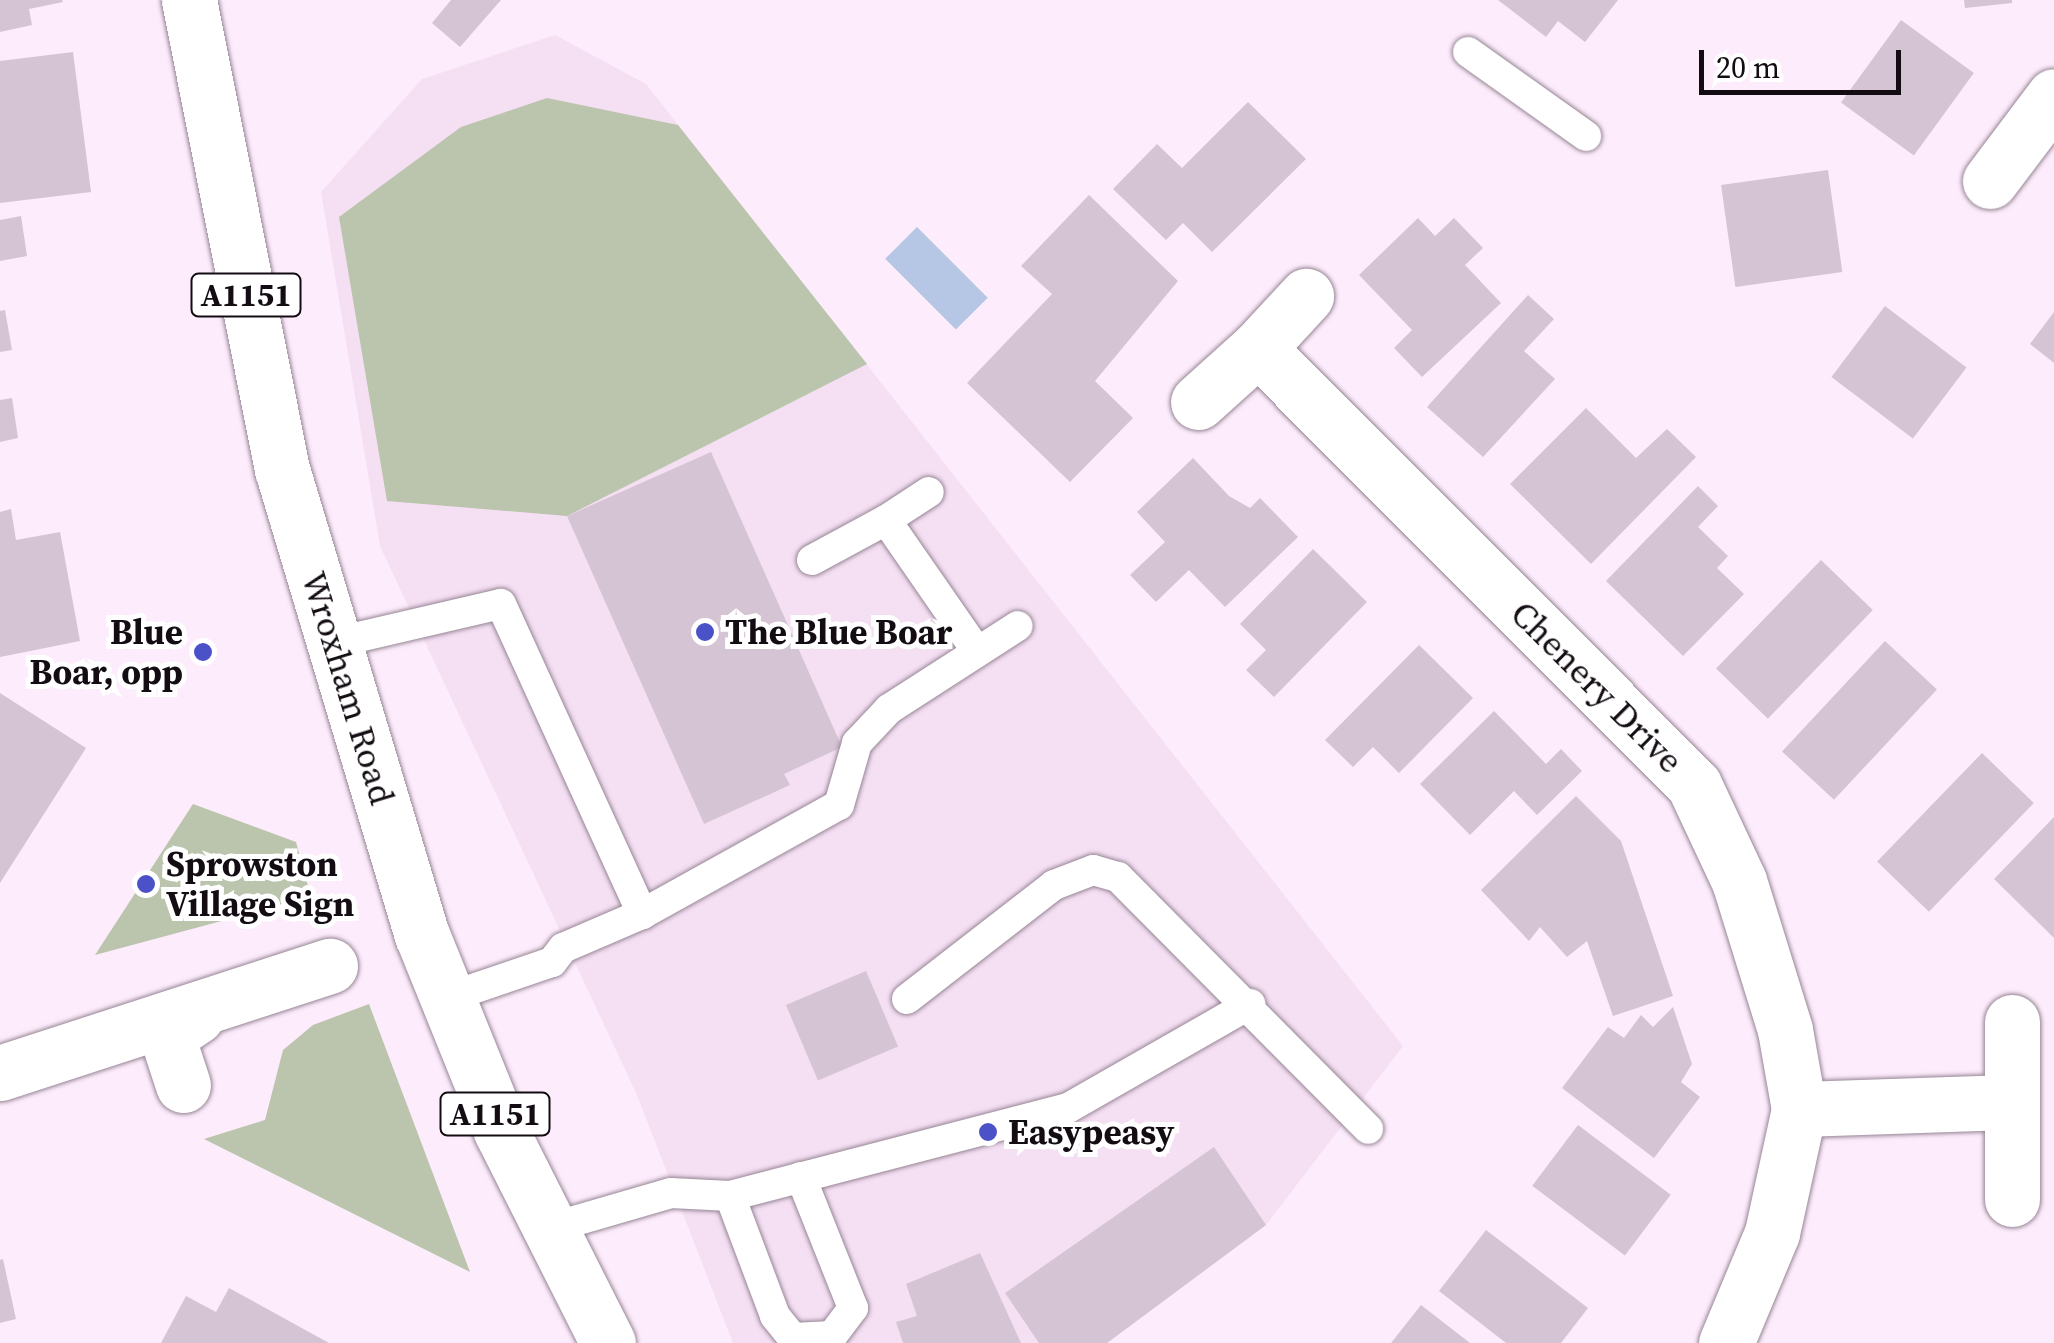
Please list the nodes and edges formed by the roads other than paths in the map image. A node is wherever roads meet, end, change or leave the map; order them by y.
1 (188, 0) edge
2 (1468, 52) dead end
3 (2048, 118) edge
4 (1586, 136) dead end
5 (1990, 182) dead end
6 (1306, 296) dead end
7 (1258, 348) junction
8 (1198, 402) dead end
9 (929, 492) dead end
10 (886, 520) junction
11 (812, 560) dead end
12 (1018, 626) dead end
13 (332, 643) junction
14 (976, 650) junction
15 (642, 914) junction
16 (330, 966) dead end
17 (446, 998) junction
18 (907, 999) dead end
19 (1250, 1004) junction
20 (197, 1016) junction
21 (2012, 1022) dead end
22 (0, 1074) edge
23 (183, 1085) dead end
24 (2012, 1102) junction
25 (1800, 1109) junction
26 (1368, 1129) dead end
27 (801, 1177) junction
28 (730, 1196) junction
29 (2012, 1199) dead end
30 (547, 1229) junction
31 (608, 1343) edge
32 (1726, 1343) edge

1 - 13 street, Wroxham Road / A1151
2 - 4 lane
3 - 5 street
6 - 7 street
7 - 8 street
7 - 25 street, Chenery Drive
9 - 10 lane
10 - 11 lane
10 - 14 lane
12 - 14 lane
13 - 15 lane
13 - 17 street, Wroxham Road / A1151
14 - 15 lane
15 - 17 lane
16 - 20 street
17 - 30 street, Wroxham Road / A1151
18 - 19 lane
19 - 26 lane
19 - 27 lane
20 - 22 street
20 - 23 street
21 - 24 street
24 - 25 street
24 - 29 street
25 - 32 street, Chenery Drive
27 - 28 lane
27 - 28 lane
28 - 30 lane
30 - 31 street, Wroxham Road / A1151

